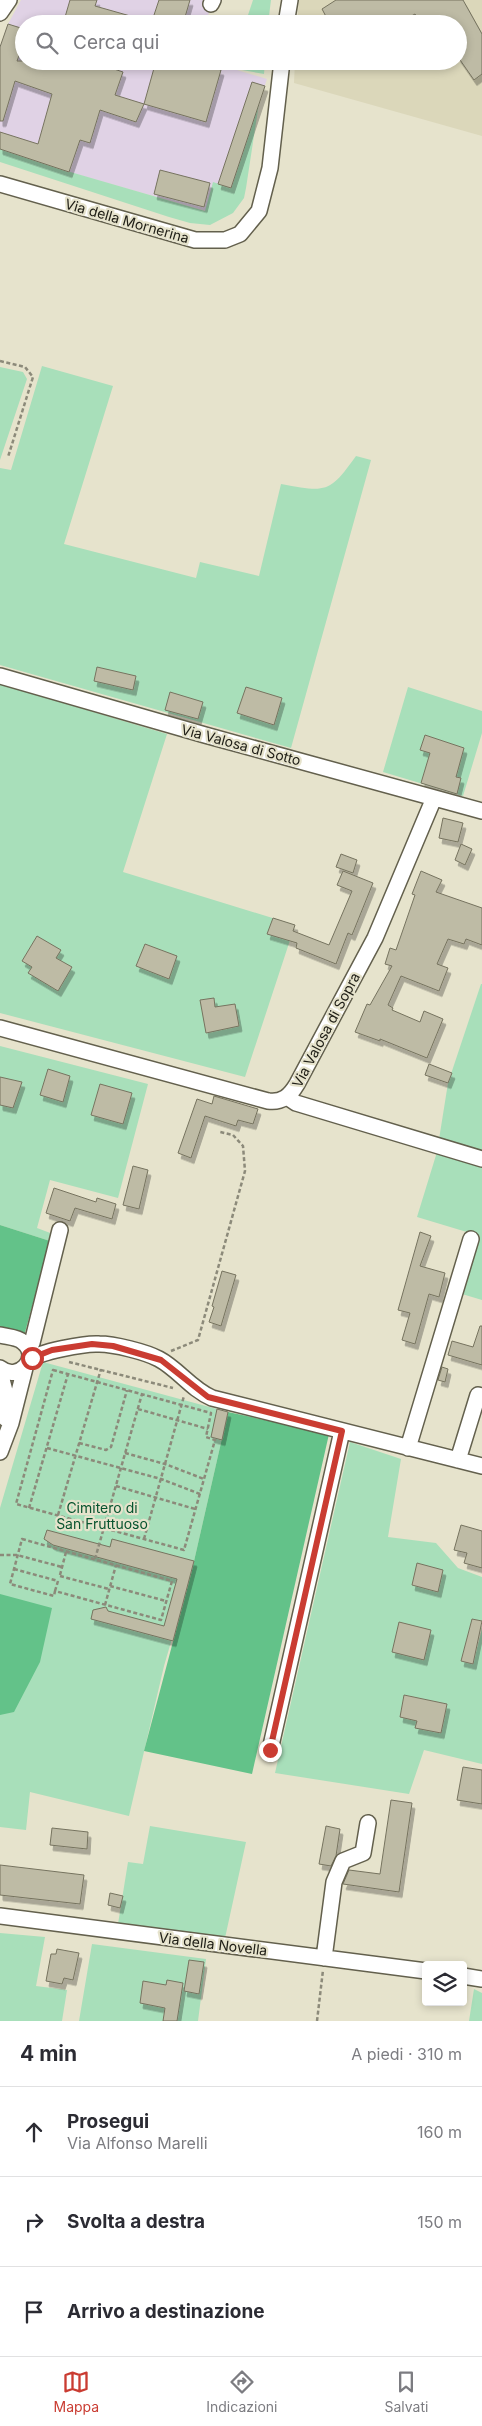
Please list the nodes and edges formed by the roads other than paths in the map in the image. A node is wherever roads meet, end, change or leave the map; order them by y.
1 (9, 0) edge
2 (290, 0) edge
3 (0, 13) edge
4 (288, 15) edge
5 (281, 70) edge
6 (0, 184) edge
7 (0, 676) edge
8 (434, 798) junction
9 (482, 811) edge
10 (0, 1028) edge
11 (287, 1097) junction
12 (482, 1158) edge
13 (60, 1230) dead end
14 (471, 1239) dead end
15 (0, 1335) edge
16 (22, 1341) junction
17 (0, 1343) edge
18 (60, 1354) junction
19 (27, 1364) junction
20 (0, 1368) edge
21 (0, 1372) edge
22 (482, 1396) edge
23 (342, 1431) junction
24 (2, 1445) edge
25 (408, 1448) junction
26 (458, 1460) junction
27 (482, 1466) edge
28 (270, 1750) dead end
29 (368, 1823) dead end
30 (0, 1916) edge
31 (324, 1958) junction
32 (422, 1970) edge
33 (467, 1976) edge
34 (482, 1978) edge

1 - 3 street
2 - 4 street
5 - 6 street, Via della Mornerina
7 - 8 street, Via Valosa di Sotto
8 - 9 street, Via Valosa di Sotto
8 - 11 street, Via Valosa di Sopra
10 - 11 street, Via Valosa di Sopra
11 - 12 street
13 - 16 street
14 - 25 street
15 - 16 street
16 - 17 street
16 - 18 street
16 - 19 street
18 - 19 street
18 - 23 street
19 - 20 street
19 - 24 street
21 - 24 street
22 - 26 street
23 - 25 street
23 - 28 street
25 - 26 street
26 - 27 street
29 - 31 street
30 - 31 street, Via della Novella
31 - 32 street, Via della Novella
33 - 34 street

